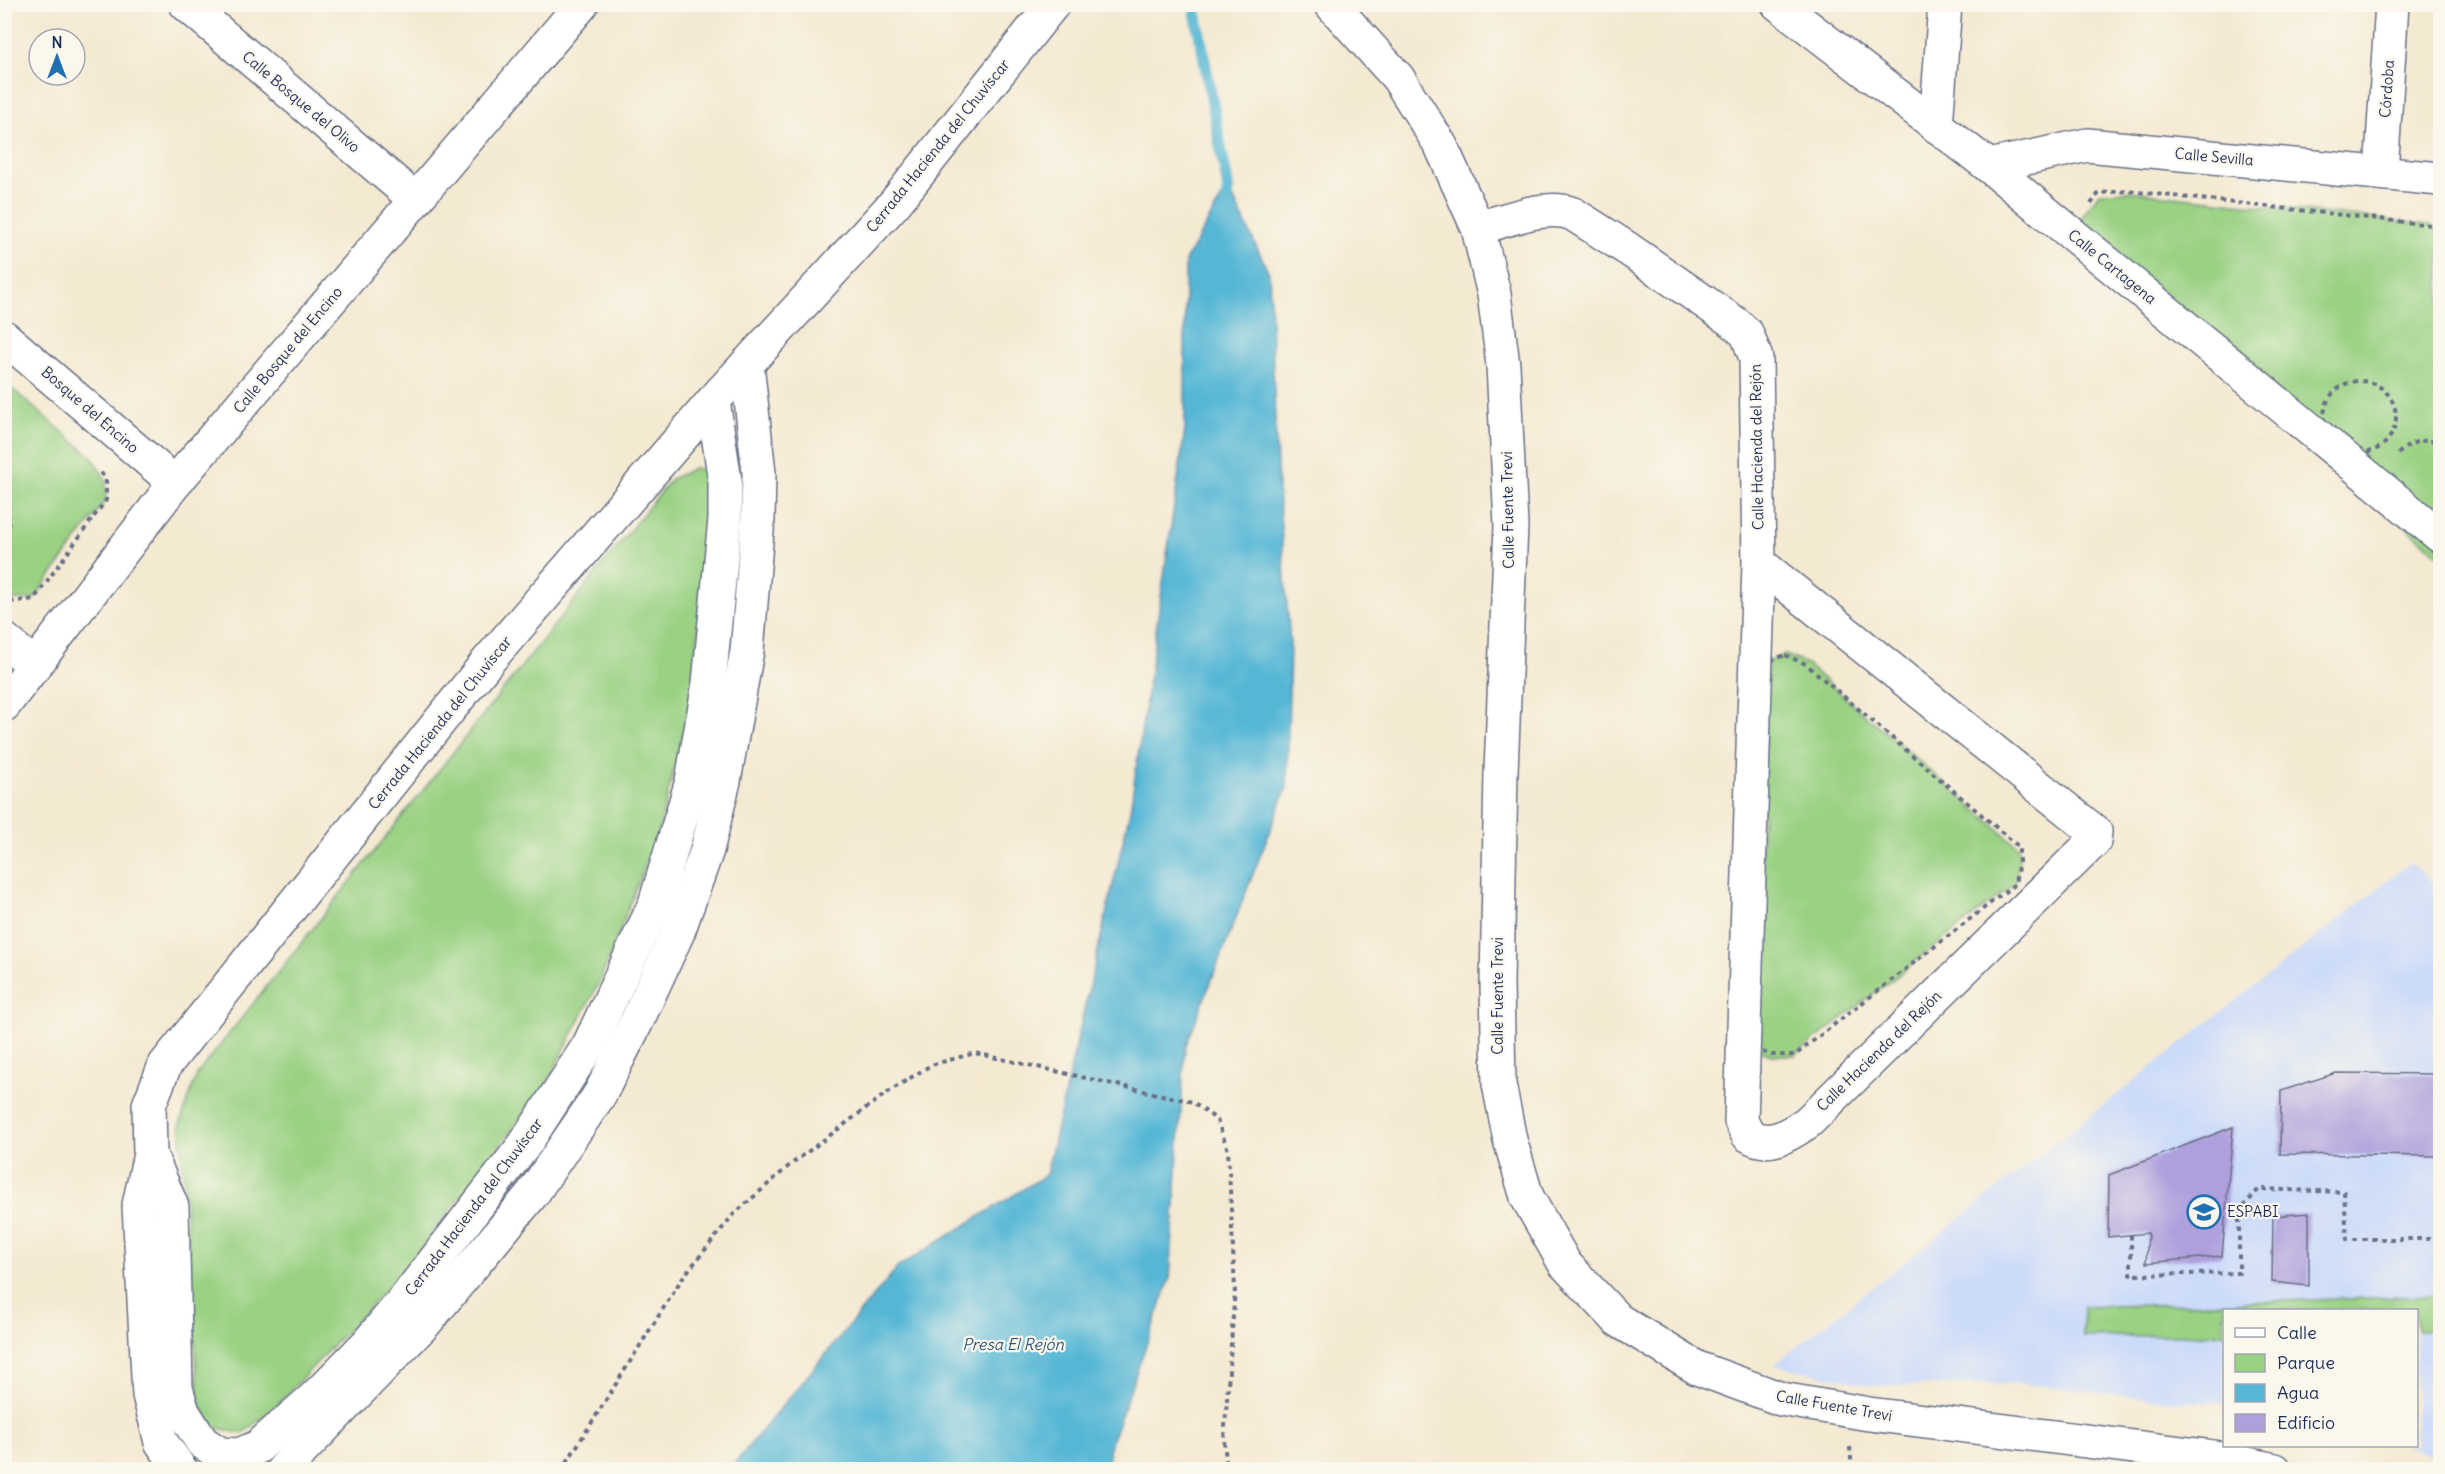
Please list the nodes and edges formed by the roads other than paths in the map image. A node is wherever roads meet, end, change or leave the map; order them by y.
1 (186, 4) edge
2 (582, 4) edge
3 (1053, 4) edge
4 (1331, 4) edge
5 (1778, 4) edge
6 (1945, 4) edge
7 (2392, 4) edge
8 (1936, 126) junction
9 (1989, 166) junction
10 (2381, 173) junction
11 (2440, 179) edge
12 (416, 200) junction
13 (1478, 228) junction
14 (4, 337) edge
15 (747, 364) junction
16 (713, 401) junction
17 (175, 483) junction
18 (2440, 536) edge
19 (1759, 563) junction
20 (4, 639) edge
21 (35, 666) junction
22 (4, 705) edge
23 (150, 1154) junction
24 (181, 1470) edge
25 (283, 1470) edge
26 (2275, 1470) edge

1 - 12 street, Calle Bosque del Olivo
2 - 12 street, Calle Bosque del Encino
3 - 15 street, Cerrada Hacienda del Chuvíscar
4 - 13 street, Calle Fuente Trevi
5 - 8 street, Calle Cartagena
6 - 8 street
7 - 10 street, Córdoba
8 - 9 street, Calle Cartagena
9 - 10 street, Calle Sevilla
9 - 18 street, Calle Cartagena
10 - 11 street, Calle Sevilla
12 - 17 street, Calle Bosque del Encino
13 - 19 street, Calle Hacienda del Rejón
13 - 26 street, Calle Fuente Trevi
14 - 17 street, Bosque del Encino
15 - 16 street, Cerrada Hacienda del Chuvíscar
15 - 25 street, Cerrada Hacienda del Chuvíscar
16 - 23 street, Cerrada Hacienda del Chuvíscar
16 - 23 street, Cerrada Hacienda del Chuvíscar
17 - 21 street, Calle Bosque del Encino
19 - 19 street, Calle Hacienda del Rejón
20 - 21 street
21 - 22 street, Calle Bosque del Encino
23 - 24 street, Cerrada Hacienda del Chuvíscar

